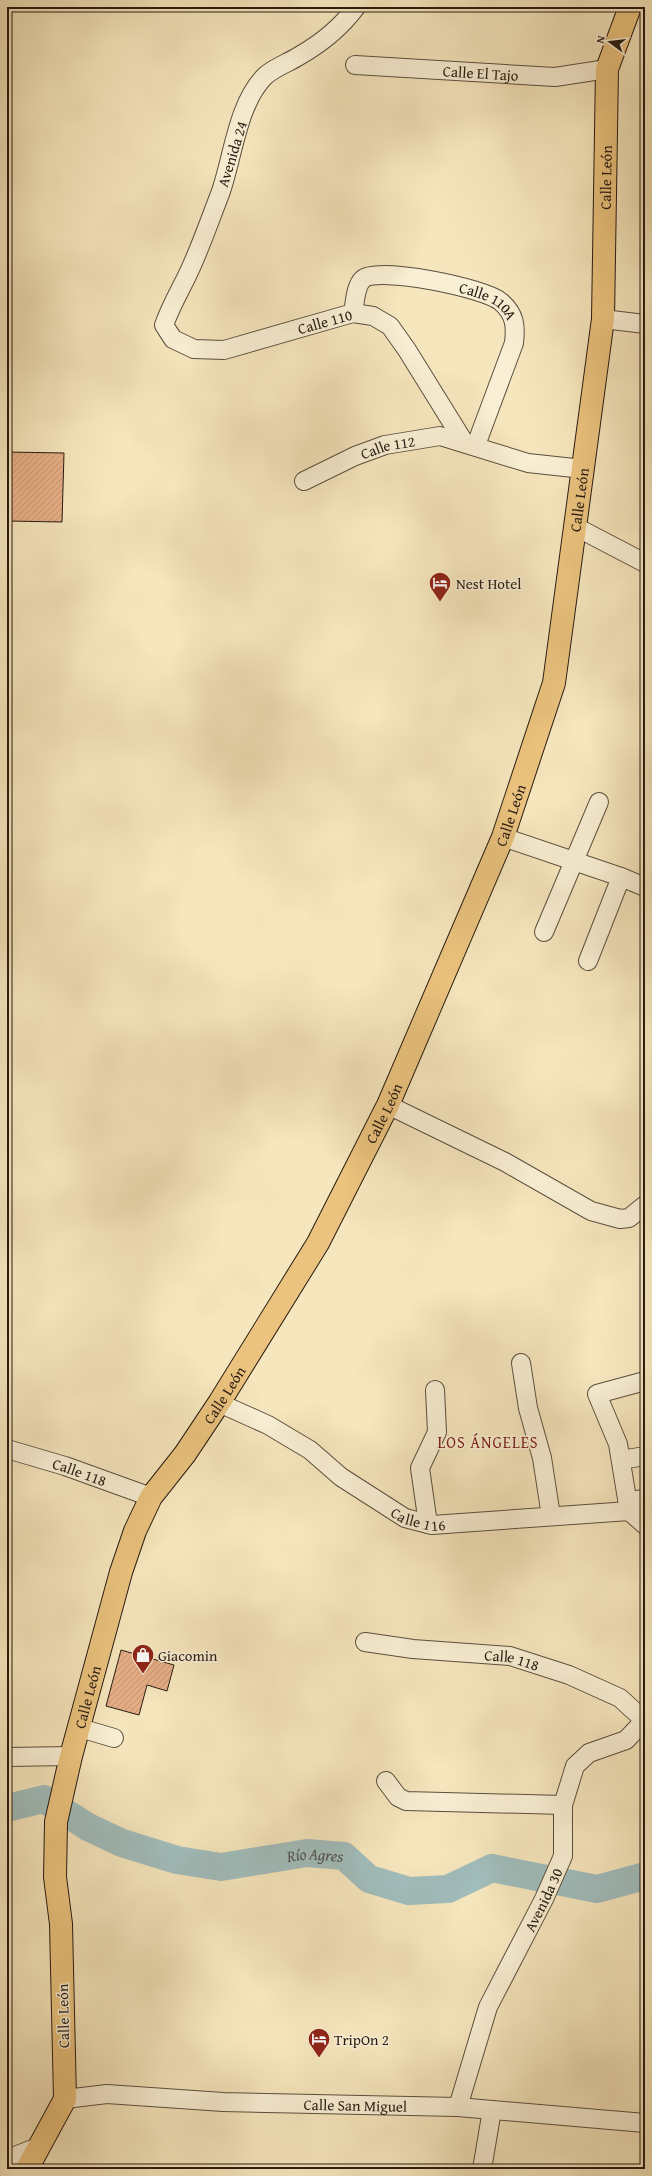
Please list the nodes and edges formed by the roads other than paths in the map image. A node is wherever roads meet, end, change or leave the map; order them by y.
1 (356, 7) edge
2 (630, 7) edge
3 (355, 65) dead end
4 (606, 69) junction
5 (352, 313) junction
6 (603, 319) junction
7 (645, 324) edge
8 (173, 339) joint
9 (470, 444) junction
10 (583, 469) junction
11 (304, 481) dead end
12 (576, 527) junction
13 (645, 562) edge
14 (599, 802) dead end
15 (503, 837) junction
16 (574, 862) junction
17 (621, 877) junction
18 (645, 887) edge
19 (544, 932) dead end
20 (588, 961) dead end
21 (388, 1105) junction
22 (645, 1205) edge
23 (521, 1363) dead end
24 (645, 1381) edge
25 (435, 1390) dead end
26 (219, 1403) junction
27 (7, 1449) edge
28 (645, 1456) edge
29 (621, 1460) junction
30 (150, 1497) junction
31 (634, 1504) edge
32 (551, 1516) junction
33 (428, 1524) junction
34 (645, 1525) edge
35 (365, 1642) dead end
36 (645, 1720) edge
37 (80, 1728) junction
38 (114, 1738) dead end
39 (71, 1756) junction
40 (7, 1757) edge
41 (386, 1781) dead end
42 (563, 1805) junction
43 (66, 2099) junction
44 (458, 2106) junction
45 (492, 2110) junction
46 (645, 2124) edge
47 (38, 2147) junction
48 (7, 2159) edge
49 (28, 2169) edge
50 (482, 2169) edge

1 - 8 street, Avenida 24
2 - 4 main road, Calle León
3 - 4 street, Calle El Tajo
4 - 6 main road, Calle León
5 - 8 street, Calle 110
5 - 9 street, Calle 110
5 - 9 street, Calle 110A
6 - 7 street
6 - 10 main road, Calle León
9 - 10 street
9 - 11 street, Calle 112
10 - 12 main road, Calle León
12 - 13 street
12 - 15 main road, Calle León
14 - 16 street
15 - 16 street
15 - 21 main road, Calle León
16 - 17 street
16 - 19 street
17 - 18 street
17 - 20 street
21 - 22 street
21 - 26 main road, Calle León
23 - 32 street
24 - 29 street
25 - 33 street
26 - 30 main road, Calle León
26 - 33 street, Calle 116
27 - 30 street, Calle 118
28 - 29 street
29 - 31 street
30 - 37 main road, Calle León
31 - 32 street, Calle 116
31 - 34 street
32 - 33 street, Calle 116
35 - 36 street, Calle 118
36 - 42 street, Avenida 30
37 - 38 street
37 - 39 main road, Calle León
39 - 40 street
39 - 43 main road, Calle León
41 - 42 street
42 - 44 street, Avenida 30
43 - 44 street, Calle San Miguel
43 - 47 main road
44 - 45 street, Calle San Miguel
45 - 46 street, Calle San Miguel
45 - 50 street
47 - 48 street
47 - 49 main road

